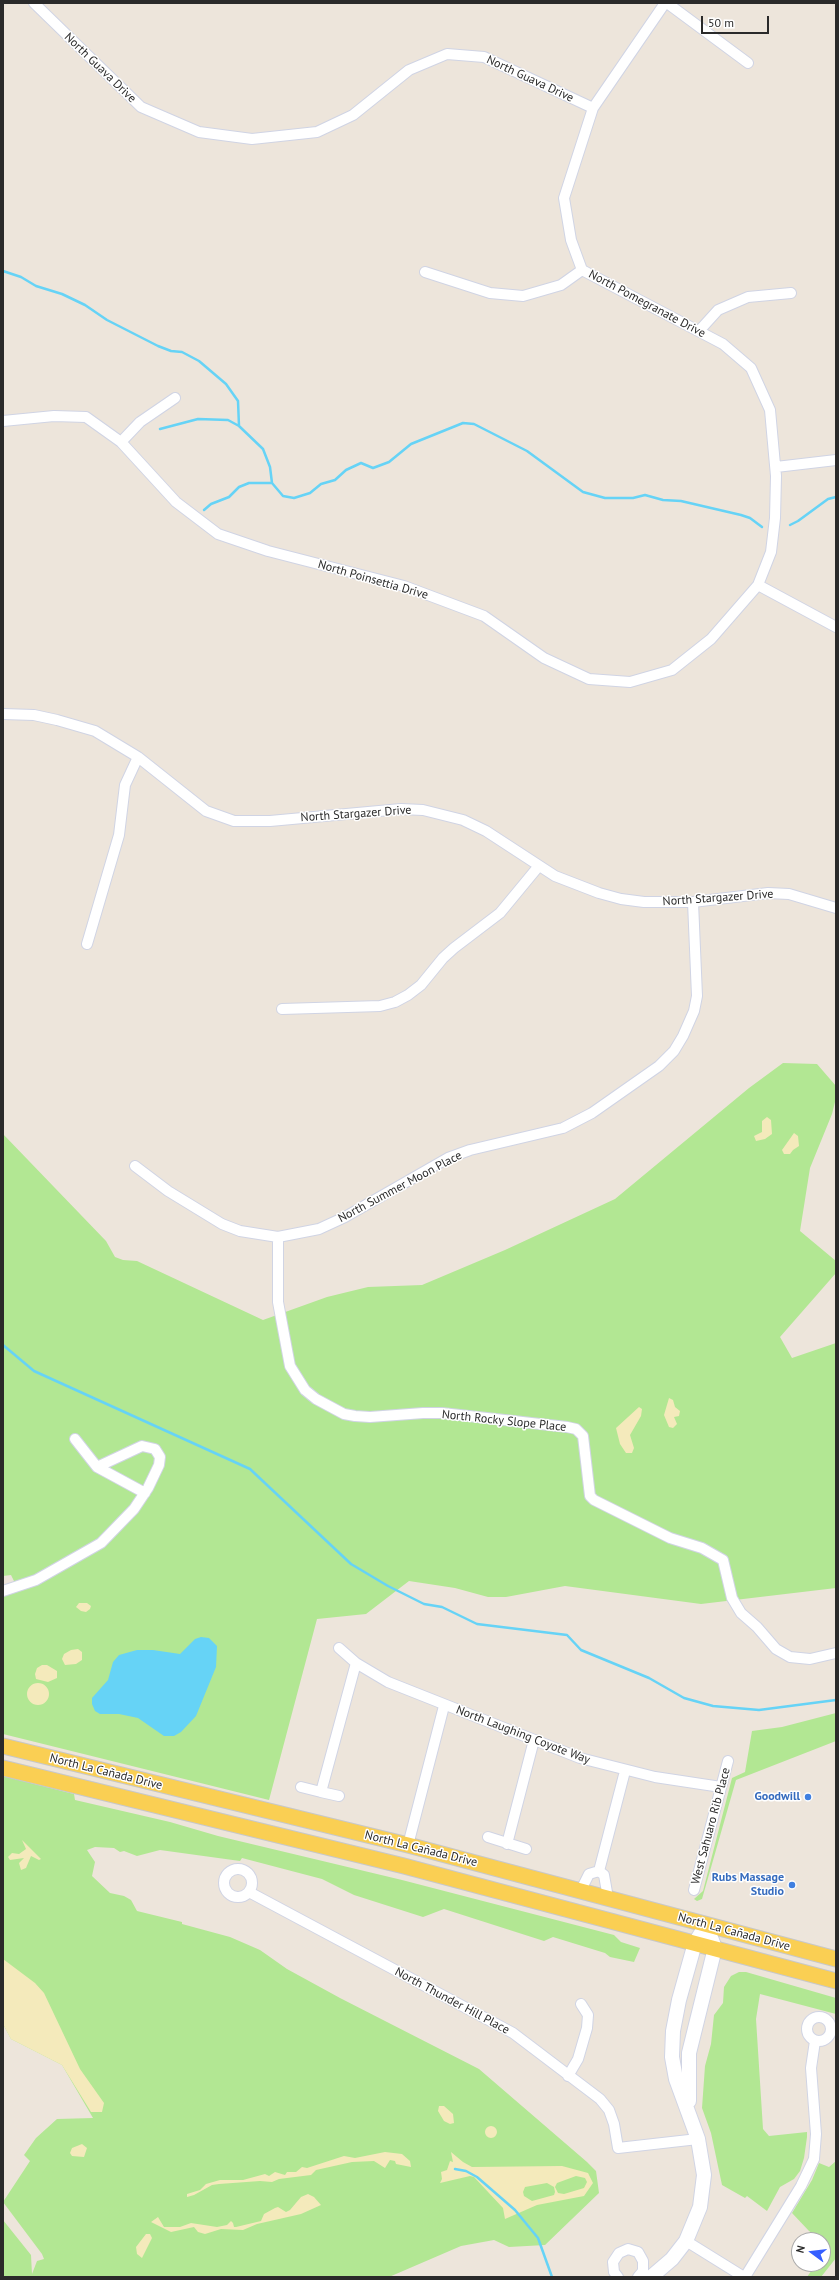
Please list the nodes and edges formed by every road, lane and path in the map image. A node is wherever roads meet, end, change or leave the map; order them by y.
1 (34, 3) edge
2 (666, 3) edge
3 (748, 62) dead end
4 (593, 108) junction
5 (582, 270) junction
6 (425, 272) dead end
7 (791, 293) dead end
8 (698, 331) junction
9 (175, 398) dead end
10 (3, 421) edge
11 (121, 442) junction
12 (836, 460) edge
13 (776, 466) junction
14 (758, 585) junction
15 (836, 627) edge
16 (3, 714) edge
17 (138, 756) junction
18 (538, 866) junction
19 (694, 902) junction
20 (836, 908) edge
21 (87, 944) dead end
22 (282, 1009) dead end
23 (135, 1166) dead end
24 (278, 1237) junction
25 (75, 1439) dead end
26 (97, 1467) junction
27 (145, 1493) junction
28 (3, 1591) edge
29 (339, 1648) dead end
30 (836, 1653) edge
31 (356, 1663) junction
32 (444, 1706) junction
33 (534, 1740) junction
34 (3, 1746) edge
35 (728, 1761) dead end
36 (3, 1768) edge
37 (625, 1770) junction
38 (721, 1786) junction
39 (301, 1788) dead end
40 (321, 1792) junction
41 (339, 1796) dead end
42 (232, 1802) junction
43 (227, 1823) junction
44 (488, 1837) dead end
45 (507, 1844) junction
46 (408, 1845) junction
47 (526, 1849) dead end
48 (599, 1871) junction
49 (581, 1890) junction
50 (694, 1890) dead end
51 (249, 1892) dead end
52 (608, 1898) junction
53 (706, 1924) junction
54 (695, 1943) junction
55 (715, 1948) junction
56 (836, 1959) edge
57 (836, 1981) edge
58 (581, 2004) dead end
59 (815, 2041) dead end
60 (568, 2076) junction
61 (691, 2117) junction
62 (698, 2139) junction
63 (686, 2241) junction
64 (618, 2277) edge
65 (638, 2277) edge
66 (650, 2277) edge
67 (744, 2277) edge

1 - 4 street, North Guava Drive
2 - 3 street, North Pomegranate Drive
2 - 4 street, North Pomegranate Drive
4 - 5 street, North Pomegranate Drive
5 - 6 street
5 - 8 street, North Pomegranate Drive
7 - 8 street
8 - 13 street, North Pomegranate Drive
9 - 11 street
10 - 11 street, North Poinsettia Drive
11 - 14 street, North Poinsettia Drive
12 - 13 street
13 - 14 street, North Pomegranate Drive
14 - 15 street
16 - 17 street, North Stargazer Drive
17 - 18 street, North Stargazer Drive
17 - 21 street
18 - 19 street, North Stargazer Drive
18 - 22 street
19 - 20 street, North Stargazer Drive
19 - 24 street, North Summer Moon Place
23 - 24 street, North Summer Moon Place
24 - 30 street, North Rocky Slope Place
25 - 26 street
26 - 27 street
26 - 27 street
27 - 28 street
29 - 31 street, North Laughing Coyote Way
31 - 32 street, North Laughing Coyote Way
31 - 40 street
32 - 33 street, North Laughing Coyote Way
32 - 46 street
33 - 37 street, North Laughing Coyote Way
33 - 45 street
34 - 42 main road, North La Cañada Drive
35 - 38 street, West Sahuaro Rib Place
36 - 43 main road, North La Cañada Drive
37 - 38 street, North Laughing Coyote Way
37 - 48 street
38 - 50 street, West Sahuaro Rib Place
39 - 40 street
40 - 41 street
42 - 43 main road
42 - 46 main road, North La Cañada Drive
43 - 54 main road, North La Cañada Drive
44 - 45 street
45 - 47 street
46 - 49 main road, North La Cañada Drive
48 - 49 street
48 - 52 street
49 - 52 main road, North La Cañada Drive
51 - 60 street, North Thunder Hill Place
52 - 53 main road, North La Cañada Drive
53 - 54 street
53 - 55 street
53 - 56 main road, North La Cañada Drive
54 - 55 main road, North La Cañada Drive
54 - 61 street
55 - 57 main road, North La Cañada Drive
55 - 61 street
58 - 60 street
59 - 67 street
60 - 62 street, North Thunder Hill Place
61 - 62 street
62 - 63 street
63 - 66 street
63 - 67 street
64 - 65 street

